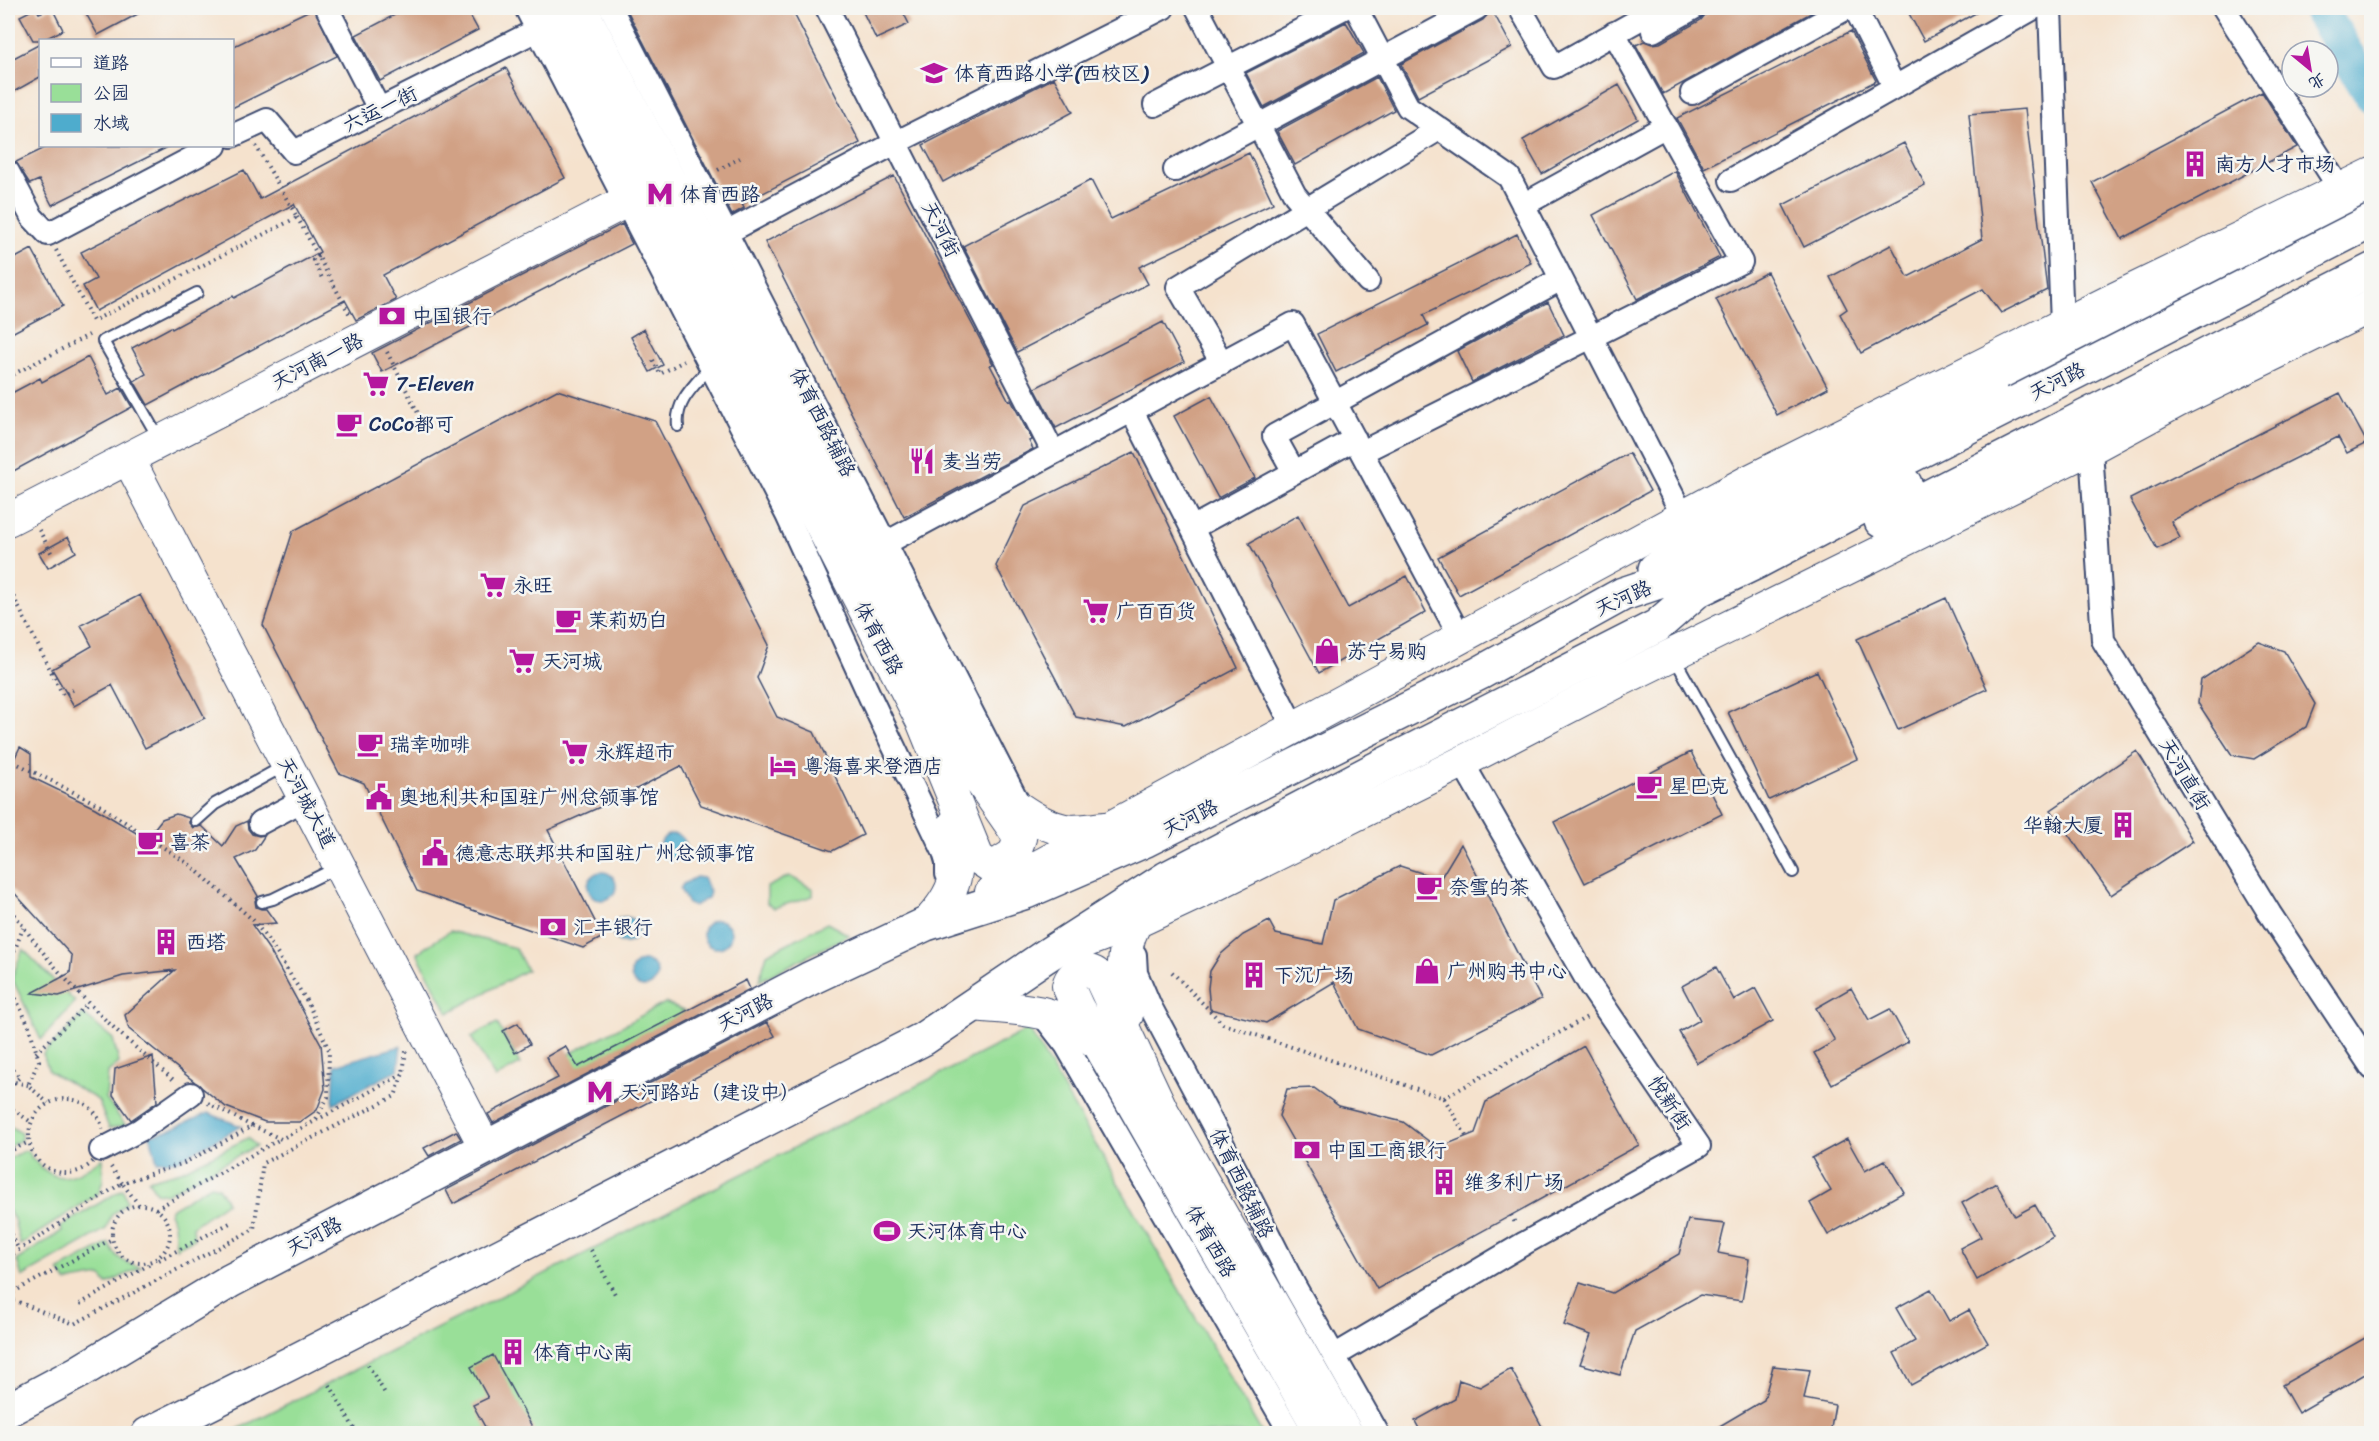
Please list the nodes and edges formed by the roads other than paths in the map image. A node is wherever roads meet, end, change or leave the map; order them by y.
1 (327, 8) edge
2 (526, 8) edge
3 (611, 8) edge
4 (827, 8) edge
5 (1163, 8) edge
6 (1197, 8) edge
7 (1344, 8) edge
8 (1356, 8) edge
9 (1477, 8) edge
10 (1520, 8) edge
11 (1660, 8) edge
12 (1694, 8) edge
13 (1847, 8) edge
14 (1855, 8) edge
15 (2034, 8) edge
16 (2050, 8) edge
17 (2224, 8) edge
18 (558, 16) edge
19 (1653, 31) dead end
20 (1614, 33) junction
21 (1894, 86) junction
22 (1692, 93) dead end
23 (1155, 105) dead end
24 (379, 109) junction
25 (1666, 126) junction
26 (1439, 129) junction
27 (239, 133) edge
28 (897, 142) junction
29 (213, 147) edge
30 (1175, 170) dead end
31 (8, 172) edge
32 (1731, 180) dead end
33 (637, 195) junction
34 (2361, 195) edge
35 (1523, 204) junction
36 (715, 239) junction
37 (2372, 246) edge
38 (2251, 257) junction
39 (2372, 270) edge
40 (1562, 279) junction
41 (1368, 281) dead end
42 (197, 293) dead end
43 (2372, 306) edge
44 (2283, 315) junction
45 (2062, 325) junction
46 (1222, 363) junction
47 (710, 367) junction
48 (1335, 403) junction
49 (1132, 411) junction
50 (2020, 413) junction
51 (678, 426) dead end
52 (160, 442) junction
53 (1358, 446) junction
54 (2091, 448) junction
55 (1053, 452) junction
56 (128, 458) junction
57 (1293, 472) junction
58 (22, 523) edge
59 (1689, 527) junction
60 (1192, 528) junction
61 (886, 543) junction
62 (1623, 594) junction
63 (1461, 638) junction
64 (1665, 640) junction
65 (904, 685) junction
66 (871, 699) junction
67 (1294, 728) junction
68 (1462, 762) junction
69 (287, 764) junction
70 (966, 786) junction
71 (305, 799) junction
72 (196, 821) dead end
73 (260, 823) dead end
74 (1021, 824) junction
75 (1107, 828) junction
76 (340, 866) junction
77 (1793, 872) dead end
78 (1167, 878) junction
79 (262, 902) dead end
80 (1134, 923) junction
81 (926, 924) junction
82 (1044, 957) junction
83 (975, 1005) junction
84 (1040, 1011) junction
85 (1133, 1048) junction
86 (1101, 1049) junction
87 (2372, 1068) edge
88 (191, 1094) road end
89 (484, 1147) junction
90 (101, 1150) road end
91 (1334, 1356) junction
92 (8, 1410) edge
93 (148, 1434) edge
94 (1291, 1434) edge
95 (1322, 1434) edge
96 (1347, 1434) edge
97 (1378, 1434) edge

1 - 24 street
2 - 18 street
3 - 36 street, 体育西路辅路
4 - 28 street, 天河街
5 - 28 street
6 - 41 street
7 - 23 street
8 - 26 street
9 - 30 street
10 - 20 street
11 - 20 street
12 - 19 street
13 - 22 street
14 - 21 street
15 - 21 street
16 - 45 street
17 - 34 street
18 - 24 street, 六运一街
18 - 33 main road, 体育西路
18 - 36 main road, 体育西路
20 - 25 street
21 - 32 street
24 - 27 street, 六运一街
25 - 35 street
25 - 53 street
26 - 35 street
26 - 46 street
28 - 36 street
28 - 55 street, 天河街
29 - 31 street
33 - 47 street
33 - 52 main road, 天河南一路
33 - 65 main road, 体育西路
34 - 38 highway
34 - 45 main road
34 - 50 highway, 天河路, bridge
35 - 40 street
36 - 61 street, 体育西路辅路
36 - 70 main road, 体育西路
37 - 50 highway, 天河路
38 - 44 highway
38 - 59 highway
39 - 44 highway
40 - 48 street
40 - 59 street
42 - 52 lane
43 - 54 main road
44 - 64 highway
45 - 59 main road
46 - 48 street
46 - 49 street
47 - 51 lane
47 - 66 street
48 - 53 street
48 - 57 street
49 - 55 street
49 - 60 street
50 - 62 highway, 天河路
50 - 64 highway, 天河路
52 - 56 main road, 天河南一路
53 - 57 street
53 - 63 street
54 - 64 main road
54 - 87 street, 天河直街
55 - 61 street
56 - 58 main road, 天河南一路
56 - 69 main road, 天河城大道
57 - 60 street
59 - 62 highway
59 - 63 main road
60 - 67 street
61 - 74 street, 体育西路辅路
62 - 81 highway, 天河路
63 - 67 main road
64 - 68 main road
64 - 77 lane
64 - 78 highway, 天河路
65 - 66 street
65 - 70 main road, 体育西路
66 - 81 street
67 - 75 main road
68 - 80 main road
68 - 91 street, 悦新街
69 - 71 main road, 天河城大道
69 - 72 lane
70 - 74 main road
70 - 74 main road
70 - 81 main road
71 - 73 street
71 - 76 main road, 天河城大道
74 - 75 main road
75 - 81 main road
76 - 79 lane
76 - 89 main road, 天河城大道
78 - 80 main road
78 - 82 highway, 天河路
80 - 82 main road
80 - 85 main road
80 - 91 street, 体育西路辅路
81 - 89 highway, 天河路
82 - 83 highway, 天河路
83 - 84 main road
83 - 93 highway, 天河路
84 - 86 main road
84 - 94 street
85 - 86 main road, 体育西路
85 - 96 main road, 体育西路
86 - 95 main road, 体育西路
88 - 90 street
89 - 92 highway, 天河路
91 - 97 street, 体育西路辅路

